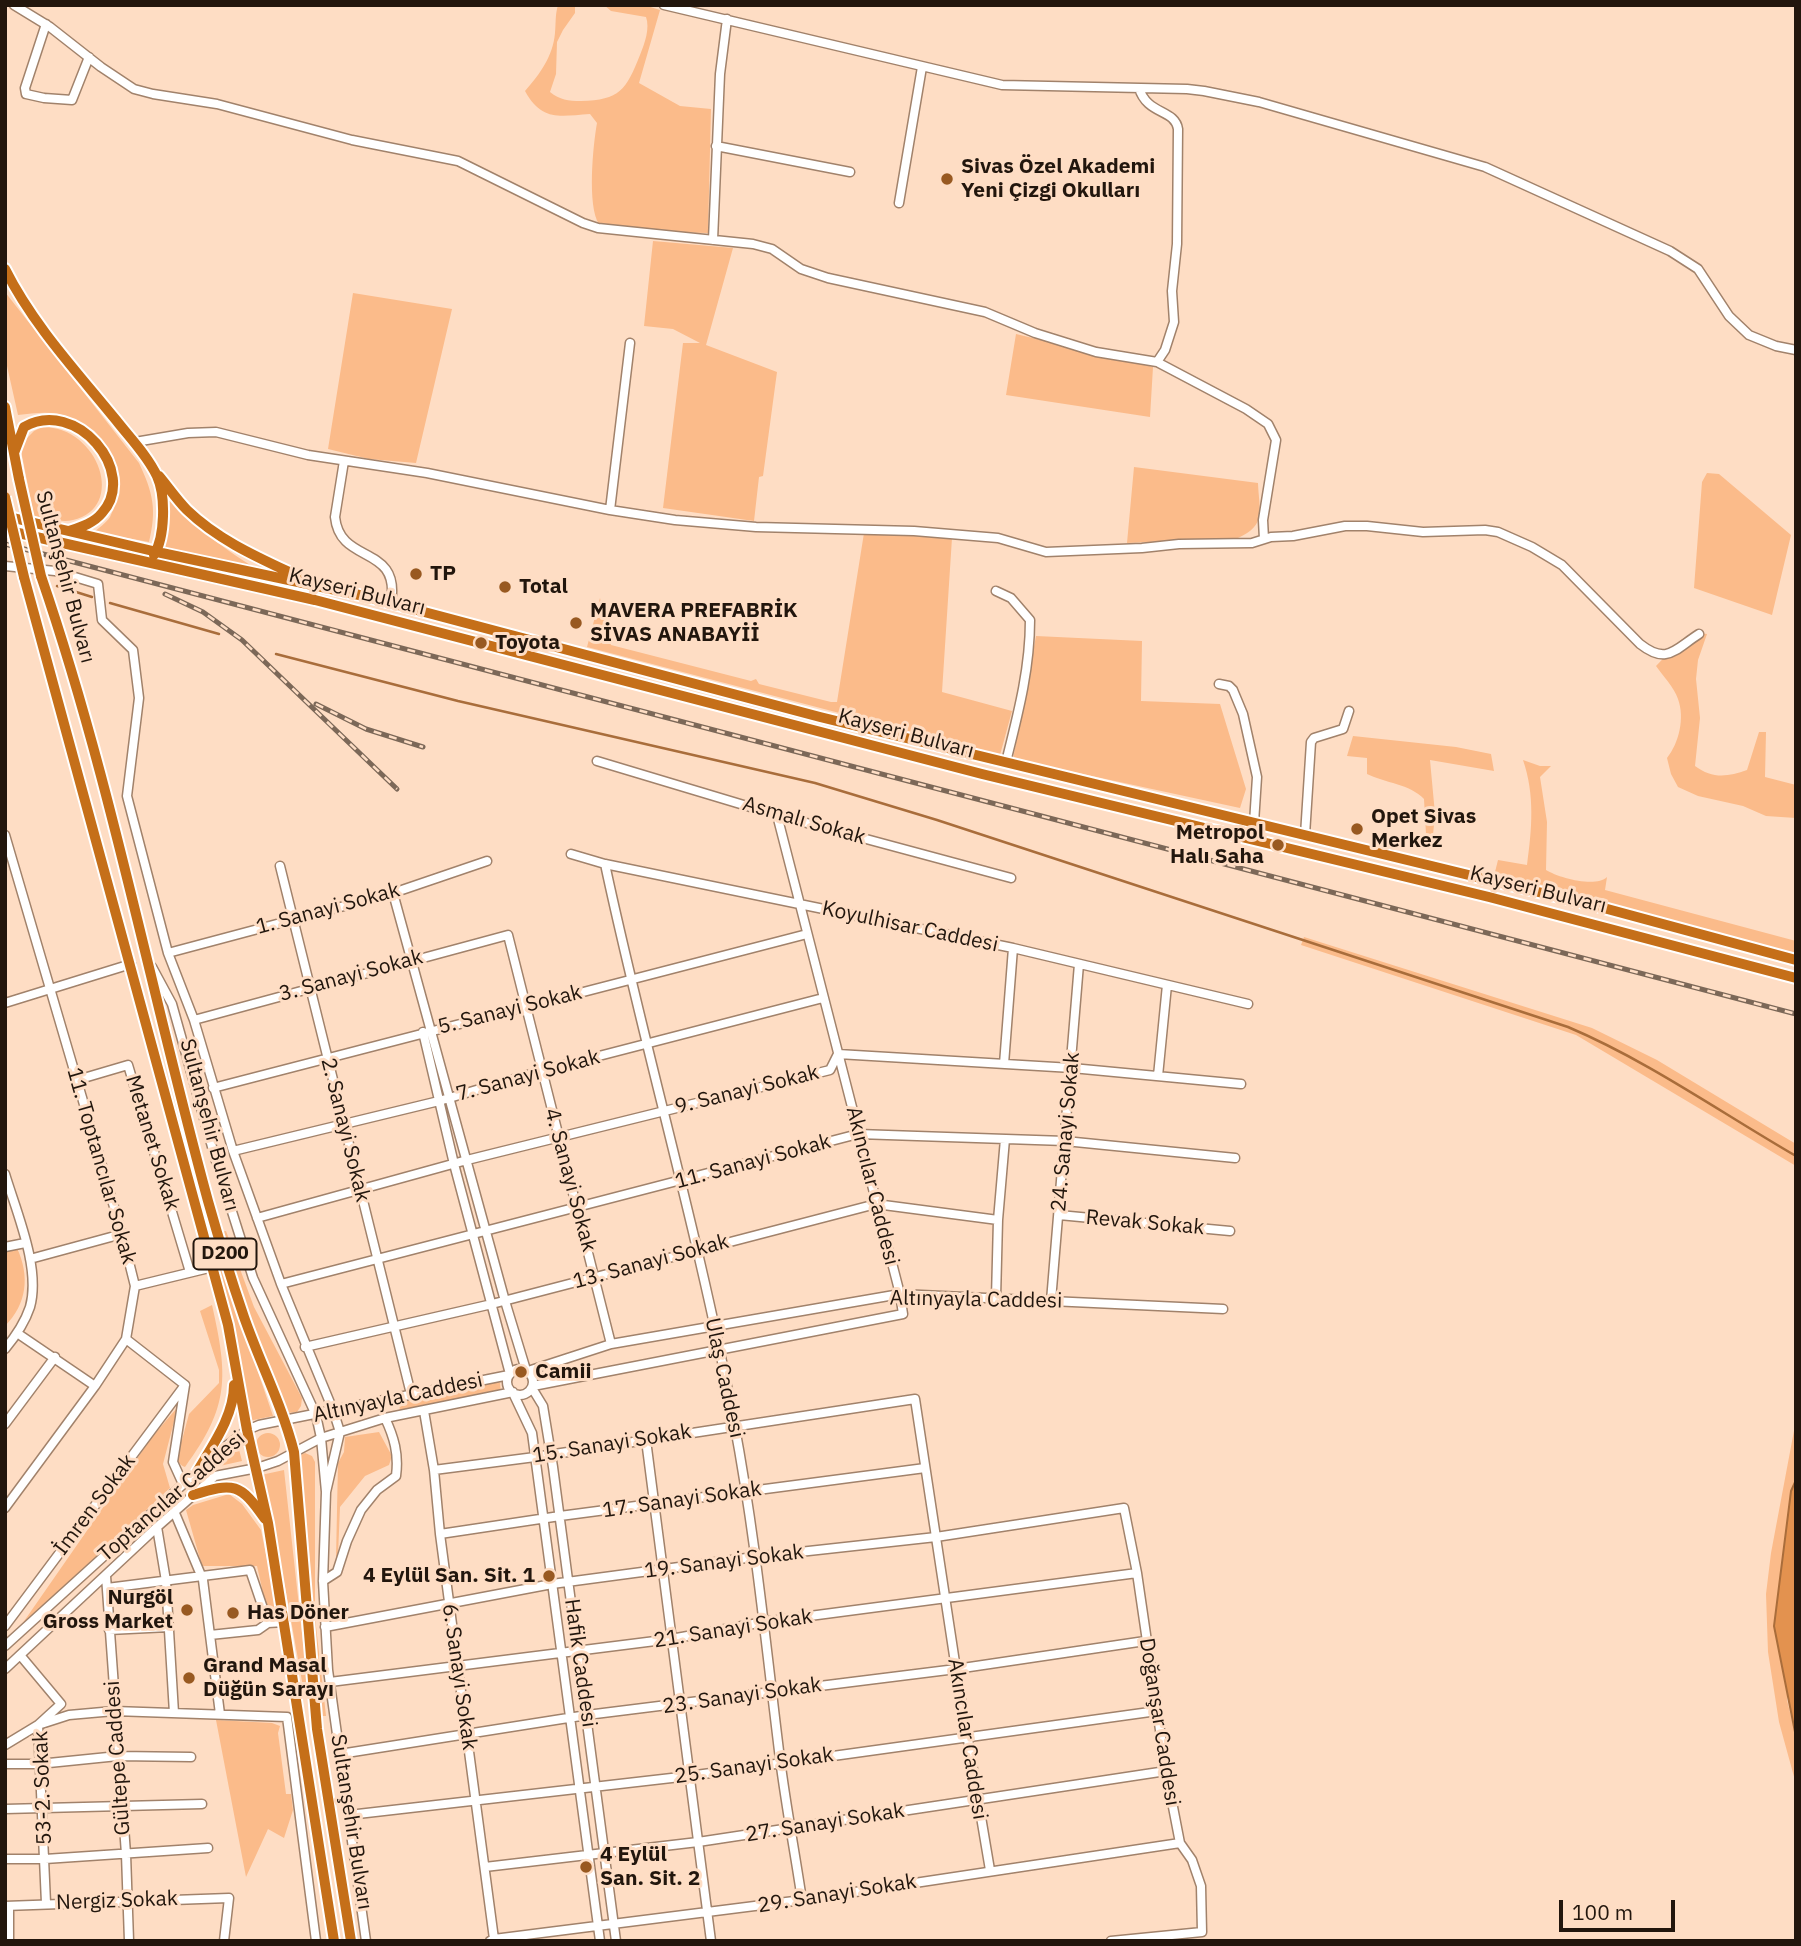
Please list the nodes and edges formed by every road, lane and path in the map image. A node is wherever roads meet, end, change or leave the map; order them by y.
1 (14, 5) edge
2 (664, 5) edge
3 (727, 19) junction
4 (46, 24) junction
5 (89, 57) junction
6 (922, 67) junction
7 (1139, 88) junction
8 (716, 146) junction
9 (850, 172) dead end
10 (899, 203) dead end
11 (713, 240) junction
12 (5, 269) edge
13 (630, 343) dead end
14 (1796, 350) edge
15 (1157, 362) junction
16 (5, 407) edge
17 (135, 442) junction
18 (14, 453) junction
19 (344, 461) junction
20 (152, 467) junction
21 (5, 497) edge
22 (610, 510) junction
23 (5, 516) edge
24 (5, 530) edge
25 (69, 531) junction
26 (1264, 539) junction
27 (157, 552) junction
28 (148, 563) junction
29 (5, 566) edge
30 (319, 586) junction
31 (996, 591) dead end
32 (391, 603) junction
33 (1699, 634) dead end
34 (1219, 684) dead end
35 (1349, 711) dead end
36 (597, 761) dead end
37 (1006, 761) junction
38 (777, 815) junction
39 (1254, 823) junction
40 (5, 835) edge
41 (1305, 835) junction
42 (571, 854) dead end
43 (487, 861) dead end
44 (604, 864) junction
45 (280, 866) dead end
46 (1011, 878) dead end
47 (393, 893) junction
48 (799, 904) junction
49 (293, 919) junction
50 (807, 934) junction
51 (508, 935) joint
52 (1013, 948) junction
53 (145, 953) junction
54 (168, 953) junction
55 (411, 960) junction
56 (1796, 960) edge
57 (131, 964) junction
58 (1079, 964) junction
59 (1796, 978) edge
60 (629, 979) junction
61 (1167, 985) junction
62 (310, 987) junction
63 (50, 988) junction
64 (823, 998) junction
65 (5, 1003) edge
66 (1248, 1004) dead end
67 (524, 1006) junction
68 (194, 1020) junction
69 (427, 1031) junction
70 (646, 1045) junction
71 (838, 1055) junction
72 (327, 1058) junction
73 (1004, 1064) junction
74 (1072, 1068) junction
75 (541, 1071) junction
76 (1158, 1076) junction
77 (77, 1080) junction
78 (1241, 1084) dead end
79 (213, 1088) junction
80 (450, 1096) junction
81 (439, 1101) junction
82 (662, 1111) junction
83 (344, 1125) junction
84 (858, 1134) junction
85 (559, 1139) junction
86 (1005, 1139) junction
87 (1065, 1141) junction
88 (233, 1151) junction
89 (1236, 1158) dead end
90 (467, 1160) junction
91 (454, 1164) junction
92 (5, 1174) edge
93 (679, 1181) junction
94 (360, 1190) junction
95 (876, 1203) junction
96 (577, 1208) junction
97 (1059, 1215) junction
98 (257, 1217) junction
99 (998, 1220) junction
100 (486, 1231) junction
101 (1230, 1231) dead end
102 (122, 1234) junction
103 (472, 1234) junction
104 (25, 1243) junction
105 (5, 1247) edge
106 (696, 1250) junction
107 (30, 1259) junction
108 (377, 1259) junction
109 (213, 1267) junction
110 (190, 1272) junction
111 (595, 1276) junction
112 (281, 1284) junction
113 (135, 1286) junction
114 (900, 1294) junction
115 (996, 1298) junction
116 (505, 1300) junction
117 (1051, 1301) junction
118 (492, 1304) junction
119 (1223, 1309) dead end
120 (903, 1314) joint
121 (713, 1326) junction
122 (395, 1328) junction
123 (17, 1333) junction
124 (126, 1339) junction
125 (8, 1340) edge
126 (611, 1344) junction
127 (305, 1347) junction
128 (5, 1349) edge
129 (720, 1350) junction
130 (55, 1357) junction
131 (234, 1358) junction
132 (527, 1371) junction
133 (510, 1375) junction
134 (185, 1385) junction
135 (95, 1386) junction
136 (532, 1387) junction
137 (513, 1392) junction
138 (411, 1394) junction
139 (915, 1399) joint
140 (333, 1410) junction
141 (424, 1411) junction
142 (316, 1415) junction
143 (385, 1418) junction
144 (286, 1422) junction
145 (5, 1424) edge
146 (734, 1425) junction
147 (247, 1430) junction
148 (340, 1432) junction
149 (321, 1438) junction
150 (646, 1440) junction
151 (293, 1452) junction
152 (551, 1454) junction
153 (535, 1457) junction
154 (257, 1468) junction
155 (925, 1468) junction
156 (434, 1469) junction
157 (197, 1472) junction
158 (183, 1484) junction
159 (744, 1491) junction
160 (326, 1492) junction
161 (193, 1495) junction
162 (654, 1505) junction
163 (5, 1508) edge
164 (1124, 1508) joint
165 (174, 1511) junction
166 (560, 1516) junction
167 (543, 1519) junction
168 (268, 1523) junction
169 (157, 1527) junction
170 (440, 1534) junction
171 (936, 1538) junction
172 (754, 1557) junction
173 (662, 1569) junction
174 (1137, 1573) junction
175 (201, 1575) junction
176 (106, 1576) junction
177 (166, 1581) junction
178 (323, 1581) junction
179 (569, 1582) junction
180 (552, 1584) junction
181 (107, 1588) junction
182 (945, 1599) junction
183 (449, 1602) junction
184 (284, 1622) junction
185 (764, 1622) junction
186 (268, 1623) junction
187 (5, 1626) edge
188 (169, 1627) junction
189 (325, 1627) junction
190 (109, 1630) junction
191 (210, 1635) junction
192 (671, 1639) junction
193 (1145, 1641) junction
194 (7, 1642) edge
195 (578, 1651) junction
196 (562, 1653) junction
197 (20, 1655) junction
198 (459, 1667) junction
199 (5, 1669) edge
200 (956, 1669) junction
201 (330, 1682) junction
202 (772, 1691) junction
203 (680, 1705) junction
204 (114, 1711) junction
205 (1157, 1711) junction
206 (174, 1713) junction
207 (220, 1714) junction
208 (587, 1715) junction
209 (570, 1718) junction
210 (37, 1725) junction
211 (468, 1734) junction
212 (966, 1736) junction
213 (5, 1745) edge
214 (340, 1754) junction
215 (118, 1756) junction
216 (191, 1757) dead end
217 (781, 1763) junction
218 (5, 1764) edge
219 (39, 1765) junction
220 (1166, 1771) junction
221 (689, 1776) junction
222 (596, 1785) junction
223 (579, 1788) junction
224 (976, 1800) junction
225 (476, 1801) junction
226 (202, 1804) dead end
227 (121, 1806) junction
228 (5, 1810) edge
229 (43, 1810) junction
230 (349, 1815) junction
231 (791, 1828) junction
232 (698, 1842) junction
233 (1180, 1843) junction
234 (208, 1848) dead end
235 (604, 1852) junction
236 (126, 1854) junction
237 (589, 1854) junction
238 (5, 1859) edge
239 (45, 1859) junction
240 (485, 1867) junction
241 (990, 1870) junction
242 (129, 1900) junction
243 (802, 1900) junction
244 (46, 1903) junction
245 (7, 1907) edge
246 (707, 1913) junction
247 (613, 1923) junction
248 (598, 1926) junction
249 (492, 1940) edge
250 (9, 1941) edge
251 (130, 1941) edge
252 (224, 1941) edge
253 (316, 1941) edge
254 (334, 1941) edge
255 (351, 1941) edge
256 (366, 1941) edge
257 (600, 1941) edge
258 (616, 1941) edge
259 (711, 1941) edge
260 (1111, 1941) edge

1 - 4 street
2 - 3 street
3 - 6 street
3 - 8 street
4 - 5 street
4 - 5 street
5 - 11 street
6 - 7 street
6 - 10 street
7 - 14 street
7 - 15 street
8 - 9 street
8 - 11 street
11 - 15 street
12 - 17 highway
13 - 22 street
15 - 26 street
16 - 18 highway, Sultanşehir Bulvarı / D200
17 - 19 street
17 - 20 highway
18 - 25 highway
18 - 53 highway, Sultanşehir Bulvarı / D200, bridge
19 - 22 street
19 - 32 street
20 - 27 highway
20 - 30 highway
21 - 57 highway, Sultanşehir Bulvarı / D200, bridge
22 - 26 street
23 - 25 highway, Kayseri Bulvarı
24 - 28 highway, Kayseri Bulvarı
25 - 27 highway, Kayseri Bulvarı
26 - 33 street
27 - 28 highway
27 - 30 highway, Kayseri Bulvarı
28 - 59 highway, Kayseri Bulvarı
29 - 54 street
30 - 32 highway, Kayseri Bulvarı
31 - 37 street
32 - 37 highway, Kayseri Bulvarı
34 - 39 street
35 - 41 street
36 - 38 street, Asmalı Sokak
37 - 39 highway, Kayseri Bulvarı
38 - 46 street, Asmalı Sokak
38 - 48 street, Akıncılar Caddesi
39 - 41 highway, Kayseri Bulvarı
40 - 63 street, 11. Toptancılar Sokak
41 - 56 highway, Kayseri Bulvarı
42 - 44 street, Koyulhisar Caddesi
43 - 47 street, 1. Sanayi Sokak
44 - 48 street, Koyulhisar Caddesi
44 - 60 street, Ulaş Caddesi
45 - 49 street, 2. Sanayi Sokak
47 - 49 street, 1. Sanayi Sokak
47 - 55 street
48 - 50 street, Akıncılar Caddesi
48 - 52 street, Koyulhisar Caddesi
49 - 54 street, 1. Sanayi Sokak
49 - 62 street, 2. Sanayi Sokak
50 - 60 street, 5. Sanayi Sokak
50 - 64 street, Akıncılar Caddesi
51 - 55 street, 3. Sanayi Sokak
51 - 67 street, 4. Sanayi Sokak
52 - 58 street, Koyulhisar Caddesi
52 - 73 street
53 - 142 street
53 - 144 highway, Sultanşehir Bulvarı / D200
54 - 68 street
55 - 62 street, 3. Sanayi Sokak
55 - 69 street
57 - 63 street
57 - 109 highway, Sultanşehir Bulvarı / D200
58 - 61 street, Koyulhisar Caddesi
58 - 74 street, 24. Sanayi Sokak
60 - 67 street, 5. Sanayi Sokak
60 - 70 street, Ulaş Caddesi
61 - 66 street, Koyulhisar Caddesi
61 - 76 street
62 - 68 street, 3. Sanayi Sokak
62 - 72 street, 2. Sanayi Sokak
63 - 65 street
63 - 77 street, 11. Toptancılar Sokak
64 - 70 street, 7. Sanayi Sokak
64 - 71 street, Akıncılar Caddesi
67 - 69 street, 5. Sanayi Sokak
67 - 75 street, 4. Sanayi Sokak
68 - 79 street
69 - 72 street, 5. Sanayi Sokak
69 - 80 street
69 - 81 street
70 - 75 street, 7. Sanayi Sokak
70 - 82 street, Ulaş Caddesi
71 - 73 street, 9. Sanayi Sokak
71 - 82 street, 9. Sanayi Sokak
71 - 84 street, Akıncılar Caddesi
72 - 79 street, 5. Sanayi Sokak
72 - 83 street, 2. Sanayi Sokak
73 - 74 street, 9. Sanayi Sokak
74 - 76 street, 9. Sanayi Sokak
74 - 87 street, 24. Sanayi Sokak
75 - 80 street, 7. Sanayi Sokak
75 - 85 street, 4. Sanayi Sokak
76 - 78 street, 9. Sanayi Sokak
77 - 102 street, 11. Toptancılar Sokak
77 - 110 street, Metanet Sokak
79 - 88 street
80 - 81 street, 7. Sanayi Sokak
80 - 90 street
81 - 83 street, 7. Sanayi Sokak
81 - 91 street
82 - 85 street, 9. Sanayi Sokak
82 - 93 street, Ulaş Caddesi
83 - 88 street, 7. Sanayi Sokak
83 - 94 street, 2. Sanayi Sokak
84 - 86 street, 11. Sanayi Sokak
84 - 93 street, 11. Sanayi Sokak
84 - 95 street, Akıncılar Caddesi
85 - 90 street, 9. Sanayi Sokak
85 - 96 street, 4. Sanayi Sokak
86 - 87 street, 11. Sanayi Sokak
86 - 99 street
87 - 89 street, 11. Sanayi Sokak
87 - 97 street, 24. Sanayi Sokak
88 - 98 street
90 - 91 street, 9. Sanayi Sokak
90 - 100 street
91 - 94 street, 9. Sanayi Sokak
91 - 103 street
92 - 104 street
93 - 96 street, 11. Sanayi Sokak
93 - 106 street, Ulaş Caddesi
94 - 98 street, 9. Sanayi Sokak
94 - 108 street, 2. Sanayi Sokak
95 - 99 street, 13. Sanayi Sokak
95 - 106 street, 13. Sanayi Sokak
95 - 114 street, Akıncılar Caddesi
96 - 100 street, 11. Sanayi Sokak
96 - 111 street, 4. Sanayi Sokak
97 - 101 street, Revak Sokak
97 - 117 street, 24. Sanayi Sokak
98 - 112 street
99 - 115 street
100 - 103 street, 11. Sanayi Sokak
100 - 116 street
102 - 107 street
102 - 113 street, 11. Toptancılar Sokak
103 - 108 street, 11. Sanayi Sokak
103 - 118 street
104 - 105 street
104 - 107 street
106 - 111 street, 13. Sanayi Sokak
106 - 121 street, Ulaş Caddesi
107 - 123 street
108 - 112 street, 11. Sanayi Sokak
108 - 122 street, 2. Sanayi Sokak
109 - 110 street
109 - 131 highway, Sultanşehir Bulvarı / D200
110 - 113 street
111 - 116 street, 13. Sanayi Sokak
111 - 126 street, 4. Sanayi Sokak
112 - 127 street
113 - 124 street, 11. Toptancılar Sokak
114 - 115 street, Altınyayla Caddesi
114 - 120 street, Akıncılar Caddesi
114 - 121 street, Altınyayla Caddesi
115 - 117 street, Altınyayla Caddesi
116 - 118 street, 13. Sanayi Sokak
116 - 132 street
117 - 119 street, Altınyayla Caddesi
118 - 122 street, 13. Sanayi Sokak
118 - 133 street
120 - 129 street, Altınyayla Caddesi
121 - 126 street, Altınyayla Caddesi
121 - 129 street, Ulaş Caddesi
122 - 127 street, 13. Sanayi Sokak
122 - 138 street, 2. Sanayi Sokak
123 - 125 street
123 - 130 street
124 - 134 street
124 - 135 street, 11. Toptancılar Sokak
125 - 128 street
126 - 132 street, Altınyayla Caddesi
127 - 140 street
129 - 136 street, Altınyayla Caddesi
129 - 146 street, Ulaş Caddesi
130 - 135 street
130 - 145 street
131 - 147 highway, Sultanşehir Bulvarı / D200
131 - 157 highway
132 - 133 street
132 - 136 street
133 - 137 street
133 - 138 street, Altınyayla Caddesi
134 - 158 street
134 - 187 street, İmren Sokak
135 - 163 street, 11. Toptancılar Sokak
136 - 137 street
136 - 152 street, Hafik Caddesi
137 - 141 street, Altınyayla Caddesi
137 - 153 street, Hafik Caddesi
138 - 140 street, Altınyayla Caddesi
139 - 146 street, 15. Sanayi Sokak
139 - 155 street, Akıncılar Caddesi
140 - 142 street, Altınyayla Caddesi
140 - 148 street
141 - 143 street, Altınyayla Caddesi
141 - 156 street, 6. Sanayi Sokak
142 - 144 street, Altınyayla Caddesi
142 - 149 street
143 - 148 street, Altınyayla Caddesi
143 - 178 street
144 - 147 street, Toptancılar Caddesi
144 - 151 highway, Sultanşehir Bulvarı / D200
146 - 150 street, 15. Sanayi Sokak
146 - 159 street, Ulaş Caddesi
147 - 154 highway, Sultanşehir Bulvarı / D200
147 - 157 street, Toptancılar Caddesi
148 - 149 street, Altınyayla Caddesi
148 - 160 street
149 - 151 street, Altınyayla Caddesi
149 - 160 street
150 - 152 street, 15. Sanayi Sokak
150 - 162 street
151 - 154 street, Toptancılar Caddesi
151 - 255 highway, Sultanşehir Bulvarı / D200
152 - 153 street, 15. Sanayi Sokak
152 - 166 street, Hafik Caddesi
153 - 156 street, 15. Sanayi Sokak
153 - 167 street, Hafik Caddesi
154 - 161 street, Toptancılar Caddesi
154 - 168 highway, Sultanşehir Bulvarı / D200
155 - 159 street, 17. Sanayi Sokak
155 - 171 street, Akıncılar Caddesi
156 - 170 street, 6. Sanayi Sokak
157 - 158 street, Toptancılar Caddesi
158 - 194 street, Toptancılar Caddesi
159 - 162 street, 17. Sanayi Sokak
159 - 172 street, Ulaş Caddesi
160 - 178 street
161 - 165 street, Toptancılar Caddesi
161 - 168 highway
162 - 166 street, 17. Sanayi Sokak
162 - 173 street
164 - 171 street, 19. Sanayi Sokak
164 - 174 street, Doğanşar Caddesi
165 - 169 street, Toptancılar Caddesi
165 - 175 street
166 - 167 street, 17. Sanayi Sokak
166 - 179 street, Hafik Caddesi
167 - 170 street, 17. Sanayi Sokak
167 - 180 street, Hafik Caddesi
168 - 184 highway, Sultanşehir Bulvarı / D200
169 - 176 street, Toptancılar Caddesi
169 - 177 street
170 - 183 street, 6. Sanayi Sokak
171 - 172 street, 19. Sanayi Sokak
171 - 182 street, Akıncılar Caddesi
172 - 173 street, 19. Sanayi Sokak
172 - 185 street, Ulaş Caddesi
173 - 179 street, 19. Sanayi Sokak
173 - 192 street
174 - 182 street, 21. Sanayi Sokak
174 - 193 street, Doğanşar Caddesi
175 - 177 street
175 - 186 street
175 - 191 street
176 - 181 street, Gültepe Caddesi
176 - 197 street, Toptancılar Caddesi
177 - 181 street
177 - 188 street
178 - 189 street
179 - 180 street, 19. Sanayi Sokak
179 - 195 street, Hafik Caddesi
180 - 183 street, 19. Sanayi Sokak
180 - 196 street, Hafik Caddesi
181 - 190 street, Gültepe Caddesi
182 - 185 street, 21. Sanayi Sokak
182 - 200 street, Akıncılar Caddesi
183 - 189 street, 19. Sanayi Sokak
183 - 198 street, 6. Sanayi Sokak
184 - 186 street
184 - 254 highway, Sultanşehir Bulvarı / D200
185 - 192 street, 21. Sanayi Sokak
185 - 202 street, Ulaş Caddesi
186 - 191 street
188 - 190 street
188 - 206 street
189 - 201 street
190 - 204 street, Gültepe Caddesi
191 - 207 street
192 - 195 street, 21. Sanayi Sokak
192 - 203 street
193 - 200 street, 23. Sanayi Sokak
193 - 205 street, Doğanşar Caddesi
195 - 196 street, 21. Sanayi Sokak
195 - 208 street, Hafik Caddesi
196 - 198 street, 21. Sanayi Sokak
196 - 209 street, Hafik Caddesi
197 - 199 street, Toptancılar Caddesi
197 - 210 street, 53-2. Sokak
198 - 201 street, 21. Sanayi Sokak
198 - 211 street, 6. Sanayi Sokak
200 - 202 street, 23. Sanayi Sokak
200 - 212 street, Akıncılar Caddesi
201 - 214 street
202 - 203 street, 23. Sanayi Sokak
202 - 217 street, Ulaş Caddesi
203 - 208 street, 23. Sanayi Sokak
203 - 221 street
204 - 206 street
204 - 210 street
204 - 215 street, Gültepe Caddesi
205 - 212 street, 25. Sanayi Sokak
205 - 220 street, Doğanşar Caddesi
206 - 207 street
207 - 253 street
208 - 209 street, 23. Sanayi Sokak
208 - 222 street, Hafik Caddesi
209 - 211 street, 23. Sanayi Sokak
209 - 223 street, Hafik Caddesi
210 - 213 street
210 - 219 street, 53-2. Sokak
211 - 214 street, 23. Sanayi Sokak
211 - 225 street, 6. Sanayi Sokak
212 - 217 street, 25. Sanayi Sokak
212 - 224 street, Akıncılar Caddesi
214 - 230 street
215 - 216 street
215 - 219 street
215 - 227 street, Gültepe Caddesi
217 - 221 street, 25. Sanayi Sokak
217 - 231 street, Ulaş Caddesi
218 - 219 street
219 - 229 street, 53-2. Sokak
220 - 224 street, 27. Sanayi Sokak
220 - 233 street, Doğanşar Caddesi
221 - 222 street, 25. Sanayi Sokak
221 - 232 street
222 - 223 street, 25. Sanayi Sokak
222 - 235 street, Hafik Caddesi
223 - 225 street, 25. Sanayi Sokak
223 - 237 street, Hafik Caddesi
224 - 231 street, 27. Sanayi Sokak
224 - 241 street, Akıncılar Caddesi
225 - 230 street, 25. Sanayi Sokak
225 - 240 street, 6. Sanayi Sokak
226 - 227 street
227 - 229 street
227 - 236 street, Gültepe Caddesi
228 - 229 street
229 - 239 street, 53-2. Sokak
230 - 256 street
231 - 232 street, 27. Sanayi Sokak
231 - 243 street, Ulaş Caddesi
232 - 235 street, 27. Sanayi Sokak
232 - 246 street
233 - 241 street, 29. Sanayi Sokak
233 - 260 street, Doğanşar Caddesi
234 - 236 street
235 - 237 street, 27. Sanayi Sokak
235 - 247 street, Hafik Caddesi
236 - 239 street
236 - 242 street, Gültepe Caddesi
237 - 240 street, 27. Sanayi Sokak
237 - 248 street, Hafik Caddesi
238 - 239 street
239 - 244 street, 53-2. Sokak
240 - 249 street, 6. Sanayi Sokak
241 - 243 street, 29. Sanayi Sokak
242 - 244 street, Nergiz Sokak
242 - 251 street, Gültepe Caddesi
242 - 252 street, Nergiz Sokak
243 - 246 street, 29. Sanayi Sokak
244 - 245 street, Nergiz Sokak
245 - 250 street
246 - 247 street, 29. Sanayi Sokak
246 - 259 street
247 - 248 street, 29. Sanayi Sokak
247 - 258 street, Hafik Caddesi
248 - 249 street, 29. Sanayi Sokak
248 - 257 street, Hafik Caddesi

